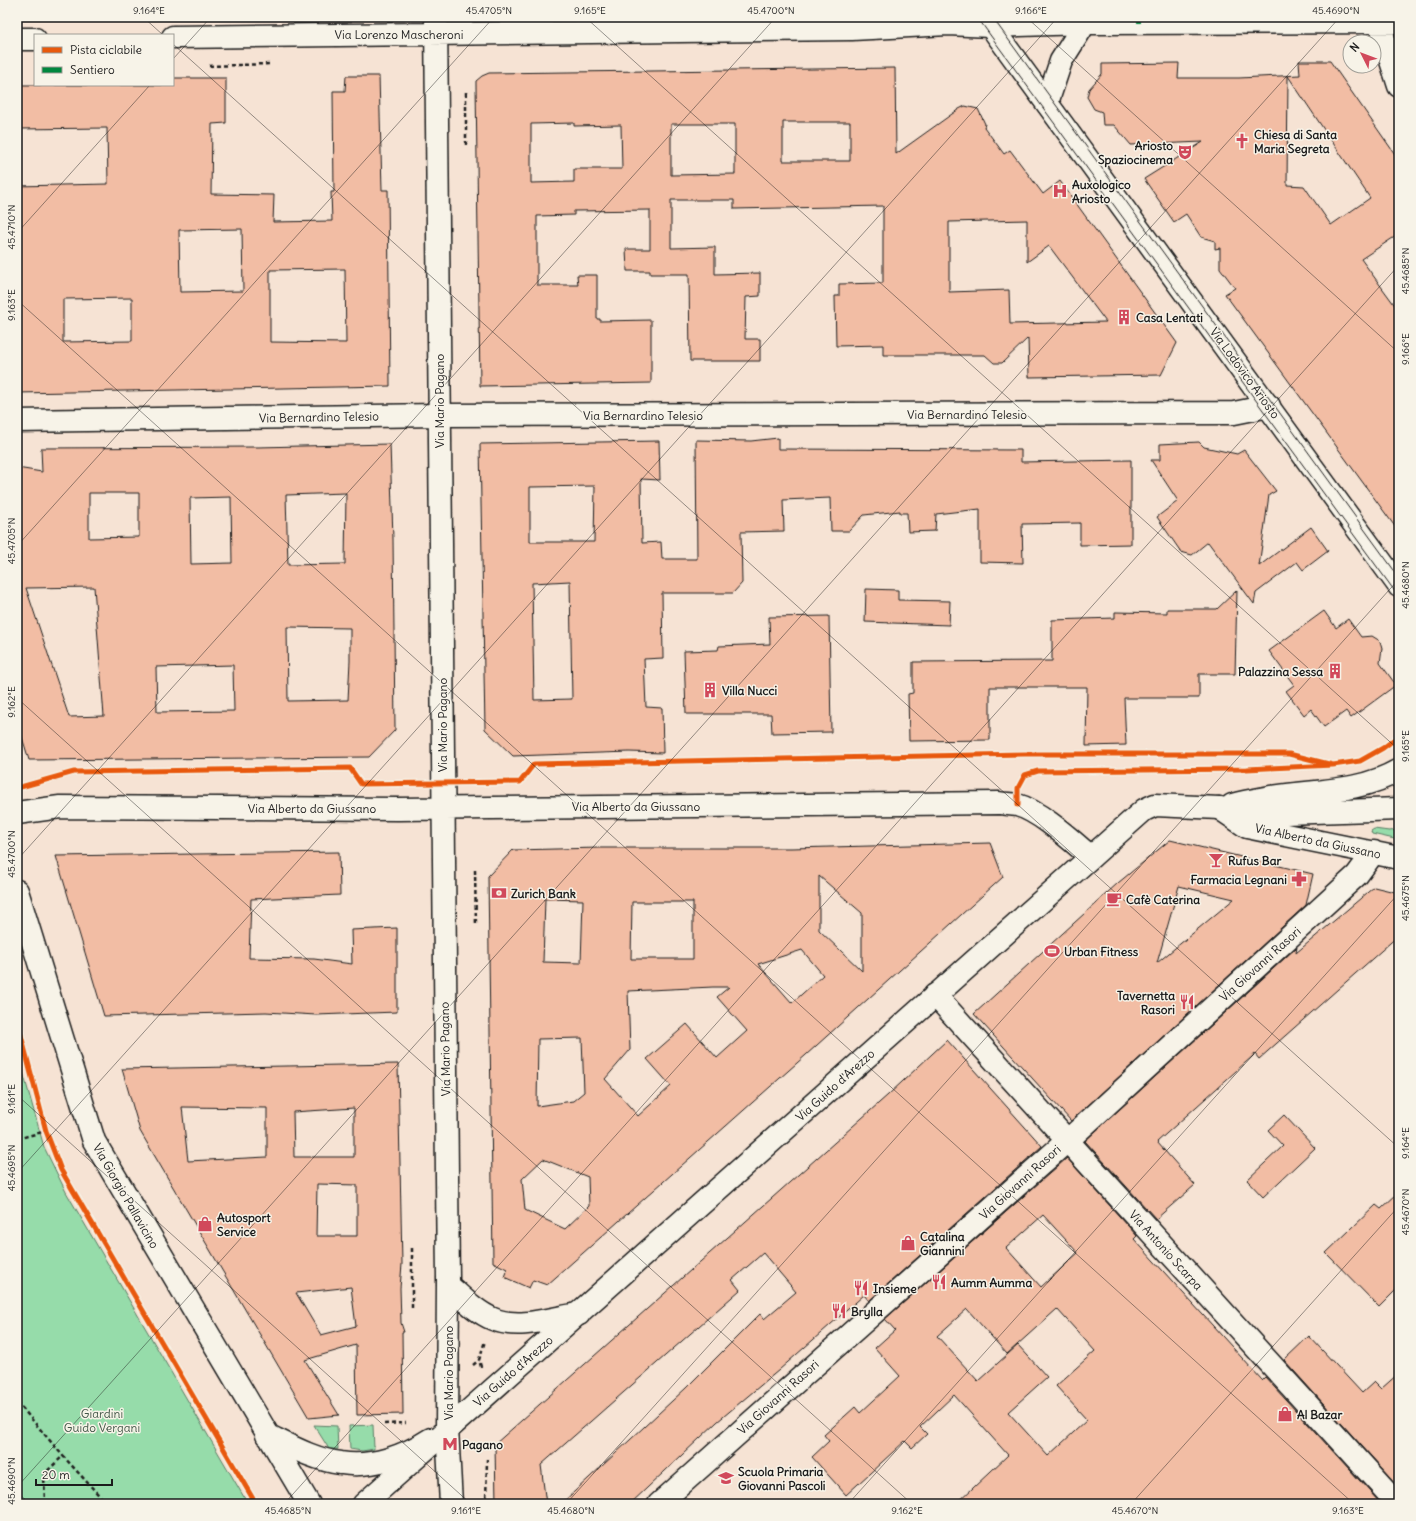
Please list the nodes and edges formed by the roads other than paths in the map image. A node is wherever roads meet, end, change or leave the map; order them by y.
1 (988, 21) edge
2 (893, 22) edge
3 (1391, 22) edge
4 (1086, 23) junction
5 (436, 26) edge
6 (174, 37) edge
7 (17, 39) edge
8 (34, 39) edge
9 (1399, 86) edge
10 (1047, 103) junction
11 (1269, 406) junction
12 (439, 415) junction
13 (17, 421) edge
14 (1399, 586) edge
15 (1399, 770) edge
16 (442, 807) junction
17 (1219, 808) junction
18 (1399, 809) edge
19 (17, 813) edge
20 (1374, 852) junction
21 (1091, 857) junction
22 (1399, 858) edge
23 (17, 892) edge
24 (935, 995) junction
25 (1067, 1141) junction
26 (448, 1285) junction
27 (579, 1314) junction
28 (447, 1428) junction
29 (266, 1435) junction
30 (309, 1504) edge
31 (364, 1504) edge
32 (451, 1504) edge
33 (659, 1504) edge
34 (1398, 1504) edge

1 - 2 street, Via Lorenzo Mascheroni
1 - 4 street, Via Lorenzo Mascheroni
1 - 10 street, Via Lodovico Ariosto
2 - 5 street, Via Lorenzo Mascheroni
3 - 4 street
3 - 9 street
4 - 10 street
5 - 6 street, Via Lorenzo Mascheroni
5 - 12 street, Via Mario Pagano
7 - 8 street
10 - 11 street, Via Lodovico Ariosto
11 - 12 street, Via Bernardino Telesio
11 - 14 street, Via Lodovico Ariosto
12 - 13 street, Via Bernardino Telesio
12 - 16 street, Via Mario Pagano
15 - 17 street, Via Alberto da Giussano
16 - 19 street, Via Alberto da Giussano
16 - 21 street, Via Alberto da Giussano
16 - 26 street, Via Mario Pagano
17 - 18 street, Via Alberto da Giussano
17 - 20 street, Via Alberto da Giussano
17 - 21 street, Via Alberto da Giussano
20 - 22 street, Via Alberto da Giussano
20 - 25 street, Via Giovanni Rasori
21 - 24 street, Via Guido d'Arezzo
23 - 29 street, Via Giorgio Pallavicino
24 - 25 street, Via Antonio Scarpa
24 - 27 street, Via Guido d'Arezzo
25 - 33 street, Via Giovanni Rasori
25 - 34 street, Via Antonio Scarpa
26 - 27 street, Via Guido d'Arezzo
26 - 28 street, Via Mario Pagano
27 - 28 street, Via Guido d'Arezzo
28 - 29 street
28 - 31 street
28 - 32 street, Via Mario Pagano
29 - 30 street, Via Giorgio Pallavicino

